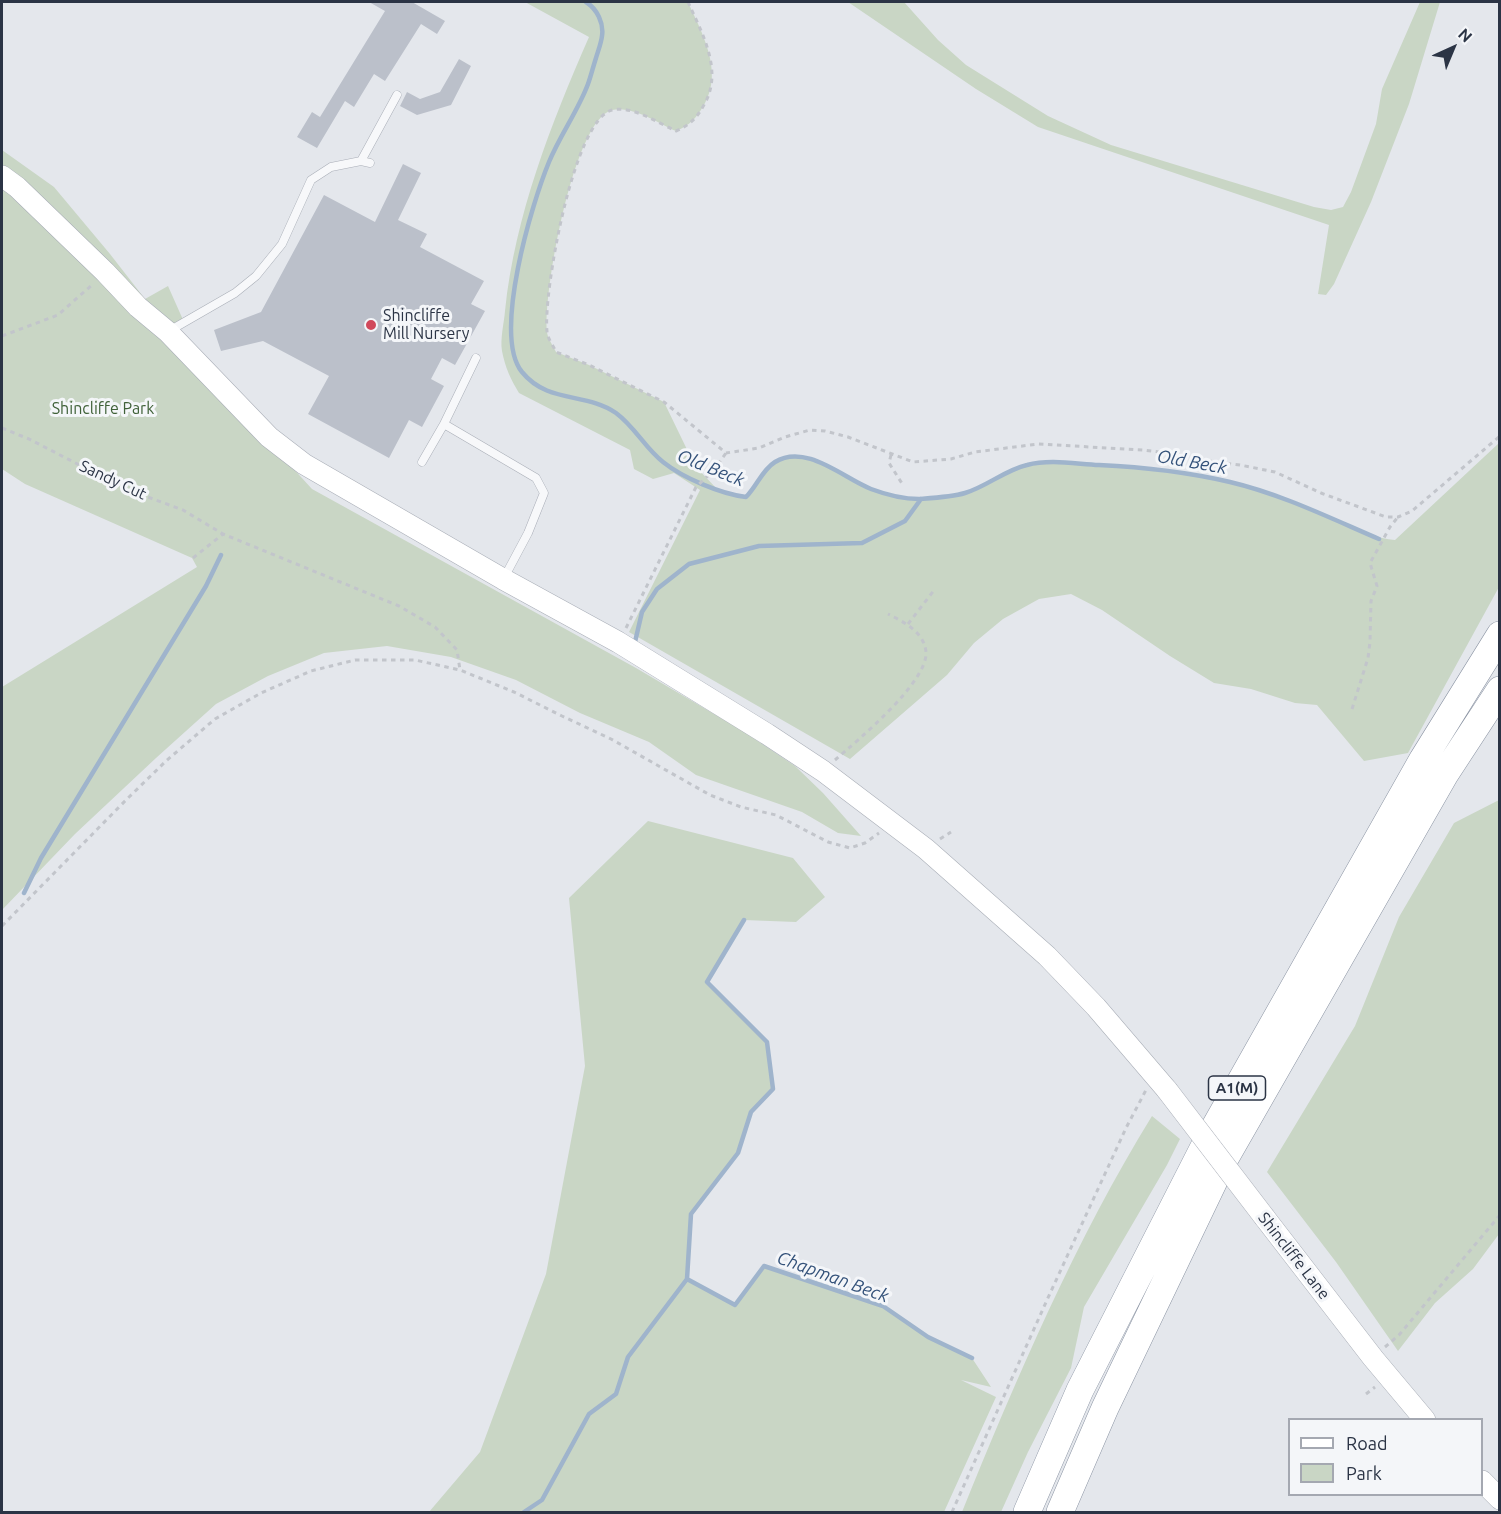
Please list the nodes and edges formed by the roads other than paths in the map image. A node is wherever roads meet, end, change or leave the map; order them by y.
1 (397, 94) dead end
2 (2, 176) edge
3 (168, 332) junction
4 (476, 358) dead end
5 (444, 424) junction
6 (422, 462) dead end
7 (504, 579) junction
8 (1500, 635) edge
9 (1500, 690) edge
10 (1424, 1418) edge
11 (1483, 1482) edge
12 (1500, 1499) edge
13 (1027, 1512) edge
14 (1060, 1512) edge

1 - 3 lane
2 - 3 main road, Shincliffe Lane
3 - 7 main road, Shincliffe Lane
4 - 5 lane
5 - 6 lane
5 - 7 lane
7 - 10 main road, Shincliffe Lane, bridge
8 - 13 highway, A1(M)
9 - 14 highway, A1(M)
11 - 12 main road

